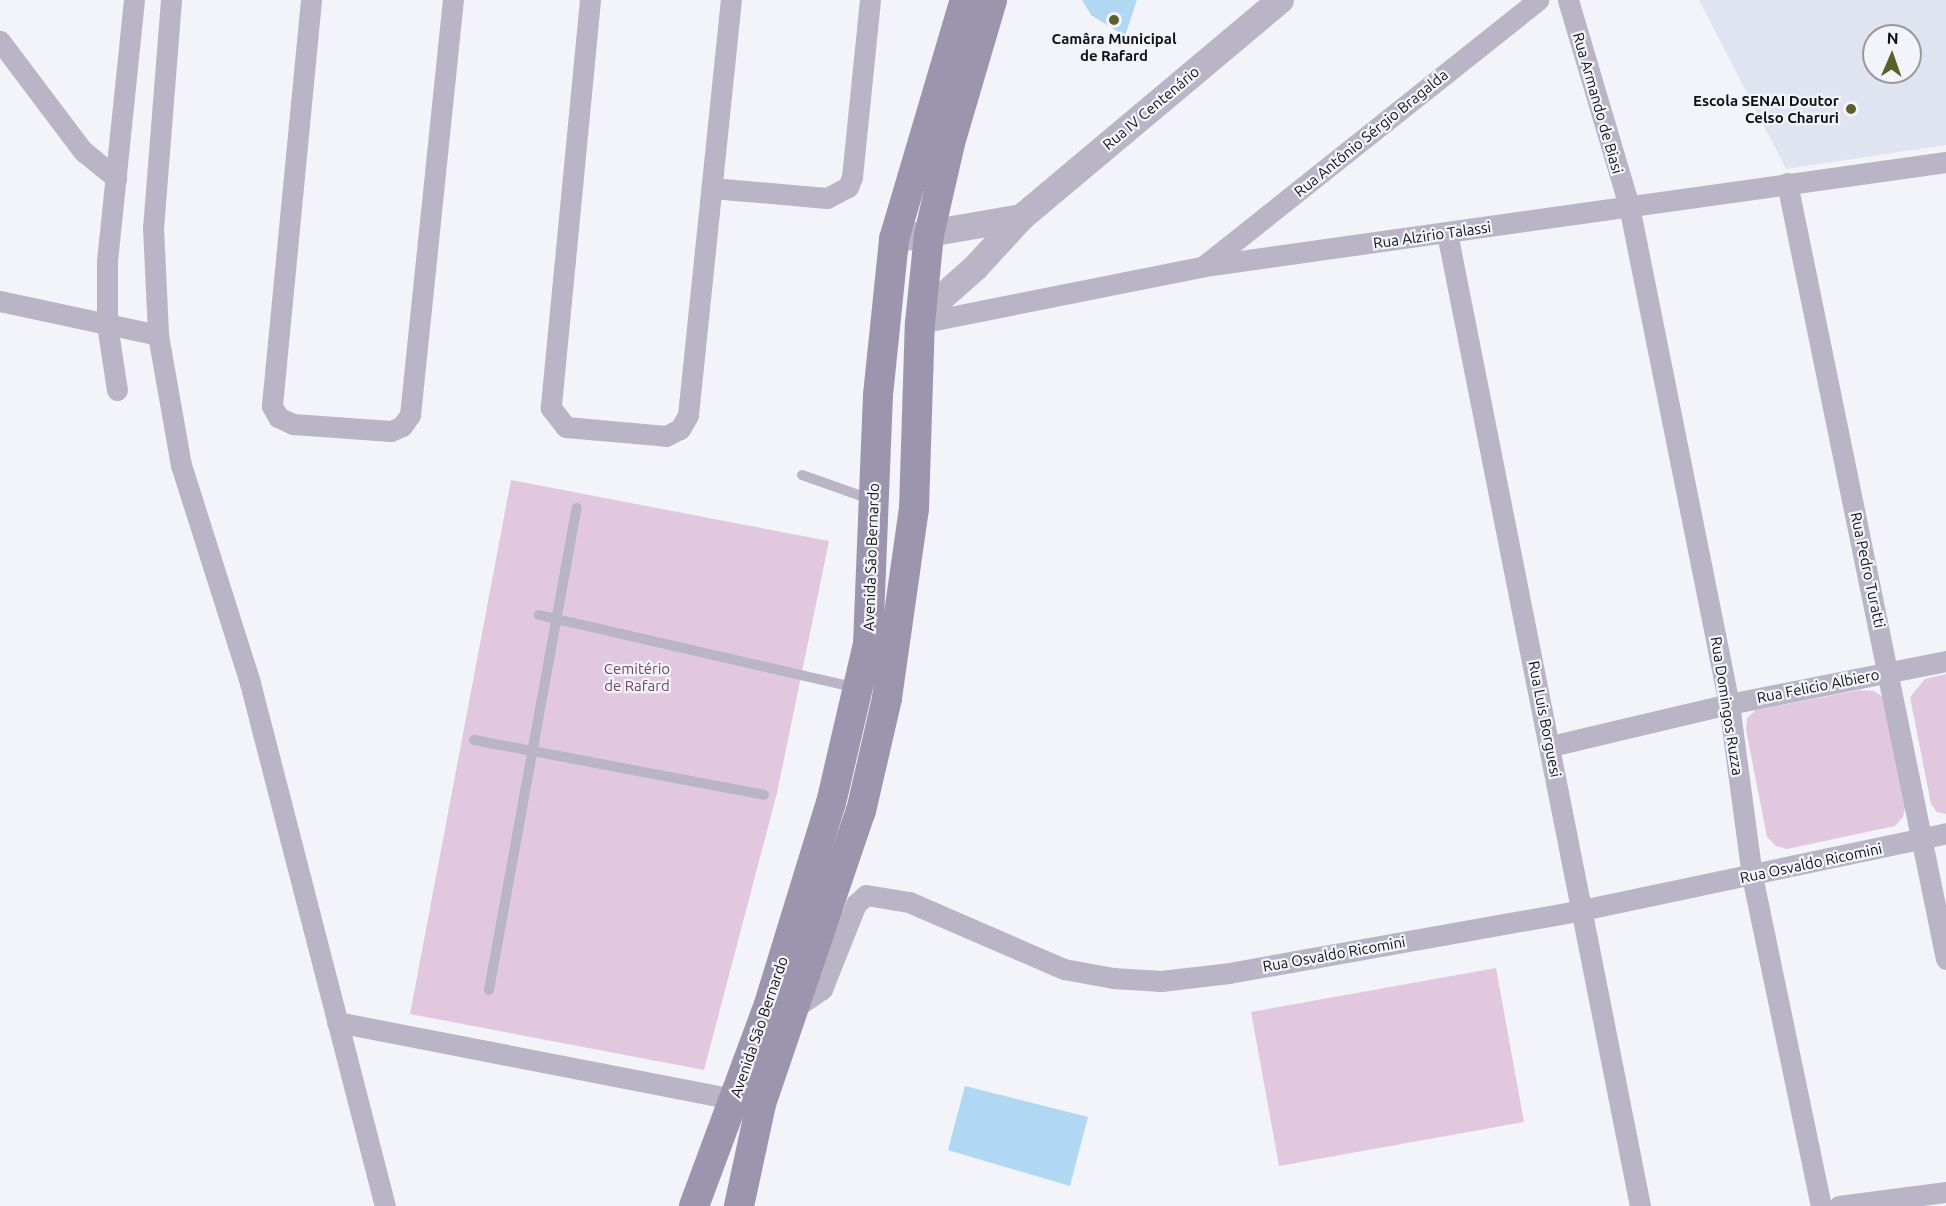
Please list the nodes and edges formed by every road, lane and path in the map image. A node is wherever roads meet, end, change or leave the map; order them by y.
1 (134, 0) edge
2 (171, 0) edge
3 (311, 0) edge
4 (453, 0) edge
5 (590, 0) edge
6 (731, 0) edge
7 (870, 0) edge
8 (965, 0) edge
9 (992, 0) edge
10 (1280, 0) edge
11 (1538, 0) edge
12 (1568, 0) edge
13 (0, 41) edge
14 (1946, 162) edge
15 (116, 178) junction
16 (1787, 183) junction
17 (712, 188) junction
18 (1629, 206) junction
19 (1021, 217) junction
20 (1447, 233) junction
21 (929, 235) junction
22 (894, 239) junction
23 (1204, 266) junction
24 (0, 301) edge
25 (920, 319) junction
26 (107, 326) junction
27 (158, 335) junction
28 (117, 390) dead end
29 (802, 475) dead end
30 (873, 500) junction
31 (577, 508) dead end
32 (914, 509) junction
33 (539, 615) dead end
34 (557, 619) junction
35 (1946, 661) edge
36 (1889, 672) junction
37 (858, 688) junction
38 (1729, 704) junction
39 (474, 740) dead end
40 (1551, 746) junction
41 (532, 752) junction
42 (764, 795) dead end
43 (831, 803) junction
44 (861, 811) junction
45 (1946, 833) edge
46 (1920, 839) junction
47 (1752, 876) junction
48 (1582, 910) junction
49 (1946, 959) edge
50 (489, 990) dead end
51 (794, 1008) junction
52 (337, 1022) junction
53 (748, 1101) junction
54 (1946, 1192) edge
55 (385, 1206) edge
56 (694, 1206) edge
57 (739, 1206) edge
58 (1640, 1206) edge
59 (1821, 1206) edge
60 (1839, 1206) edge

1 - 15 street
2 - 27 street
3 - 4 street
5 - 17 street
6 - 17 street
7 - 17 street
8 - 22 main road, Avenida São Bernardo
9 - 21 main road, Avenida São Bernardo
10 - 19 street, Rua IV Centenário
11 - 23 street, Rua Antônio Sérgio Bragalda
12 - 18 street, Rua Armando de Biasi
13 - 15 street
14 - 16 street, Rua Alzirio Talassi
15 - 26 street
16 - 18 street, Rua Alzirio Talassi
16 - 36 street, Rua Pedro Turatti
18 - 20 street, Rua Alzirio Talassi
18 - 38 street, Rua Domingos Ruzza
19 - 21 street, Rua IV Centenário
19 - 25 street, Rua IV Centenário
20 - 23 street, Rua Alzirio Talassi
20 - 40 street, Rua Luis Borguesi
21 - 22 street, Rua IV Centenário
21 - 25 main road, Avenida São Bernardo
22 - 30 main road, Avenida São Bernardo
23 - 25 street, Rua Alzirio Talassi
24 - 26 street
25 - 32 main road, Avenida São Bernardo
26 - 27 street
26 - 28 street
27 - 52 street
29 - 30 lane
30 - 32 main road
30 - 37 main road, Avenida São Bernardo
31 - 34 lane
32 - 44 main road, Avenida São Bernardo
33 - 34 lane
34 - 37 lane
34 - 41 lane
35 - 36 street, Rua Felicio Albiero
36 - 38 street, Rua Felicio Albiero
36 - 46 street, Rua Pedro Turatti
37 - 43 main road, Avenida São Bernardo
38 - 40 street, Rua Felicio Albiero
38 - 47 street, Rua Domingos Ruzza
39 - 41 lane
40 - 48 street, Rua Luis Borguesi
41 - 42 lane
41 - 50 lane
43 - 44 main road
43 - 53 main road, Avenida São Bernardo
44 - 51 main road, Avenida São Bernardo
45 - 46 street, Rua Osvaldo Ricomini
46 - 47 street, Rua Osvaldo Ricomini
46 - 49 street, Rua Pedro Turatti
47 - 48 street, Rua Osvaldo Ricomini
47 - 59 street, Rua Domingos Ruzza
48 - 51 street, Rua Osvaldo Ricomini
48 - 58 street, Rua Luis Borguesi
51 - 53 main road, Avenida São Bernardo
52 - 53 street
52 - 55 street
53 - 56 main road, Avenida São Bernardo
53 - 57 main road, Avenida São Bernardo
54 - 60 street

